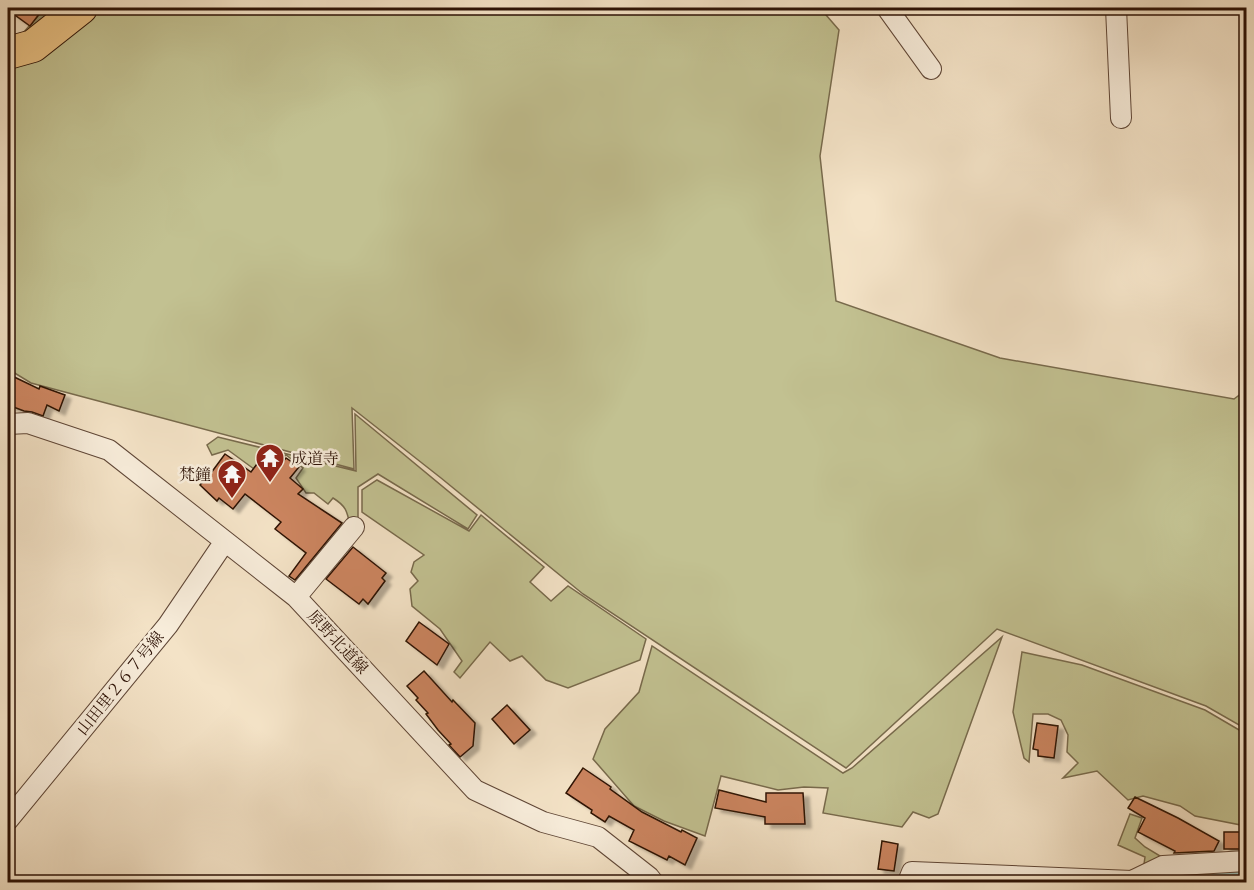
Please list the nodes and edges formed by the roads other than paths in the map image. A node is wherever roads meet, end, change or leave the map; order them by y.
1 (81, 8) edge
2 (887, 8) edge
3 (1116, 8) edge
4 (8, 53) edge
5 (931, 69) dead end
6 (1121, 118) dead end
7 (8, 424) edge
8 (354, 526) dead end
9 (225, 541) junction
10 (296, 597) junction
11 (8, 820) edge
12 (1246, 861) edge
13 (653, 882) edge
14 (908, 882) edge

1 - 4 highway
2 - 5 street
3 - 6 street
7 - 9 street, 原野北道線
8 - 10 street
9 - 10 street, 原野北道線
9 - 11 street, 山田里２６７号線
10 - 13 street, 原野北道線
12 - 14 street

